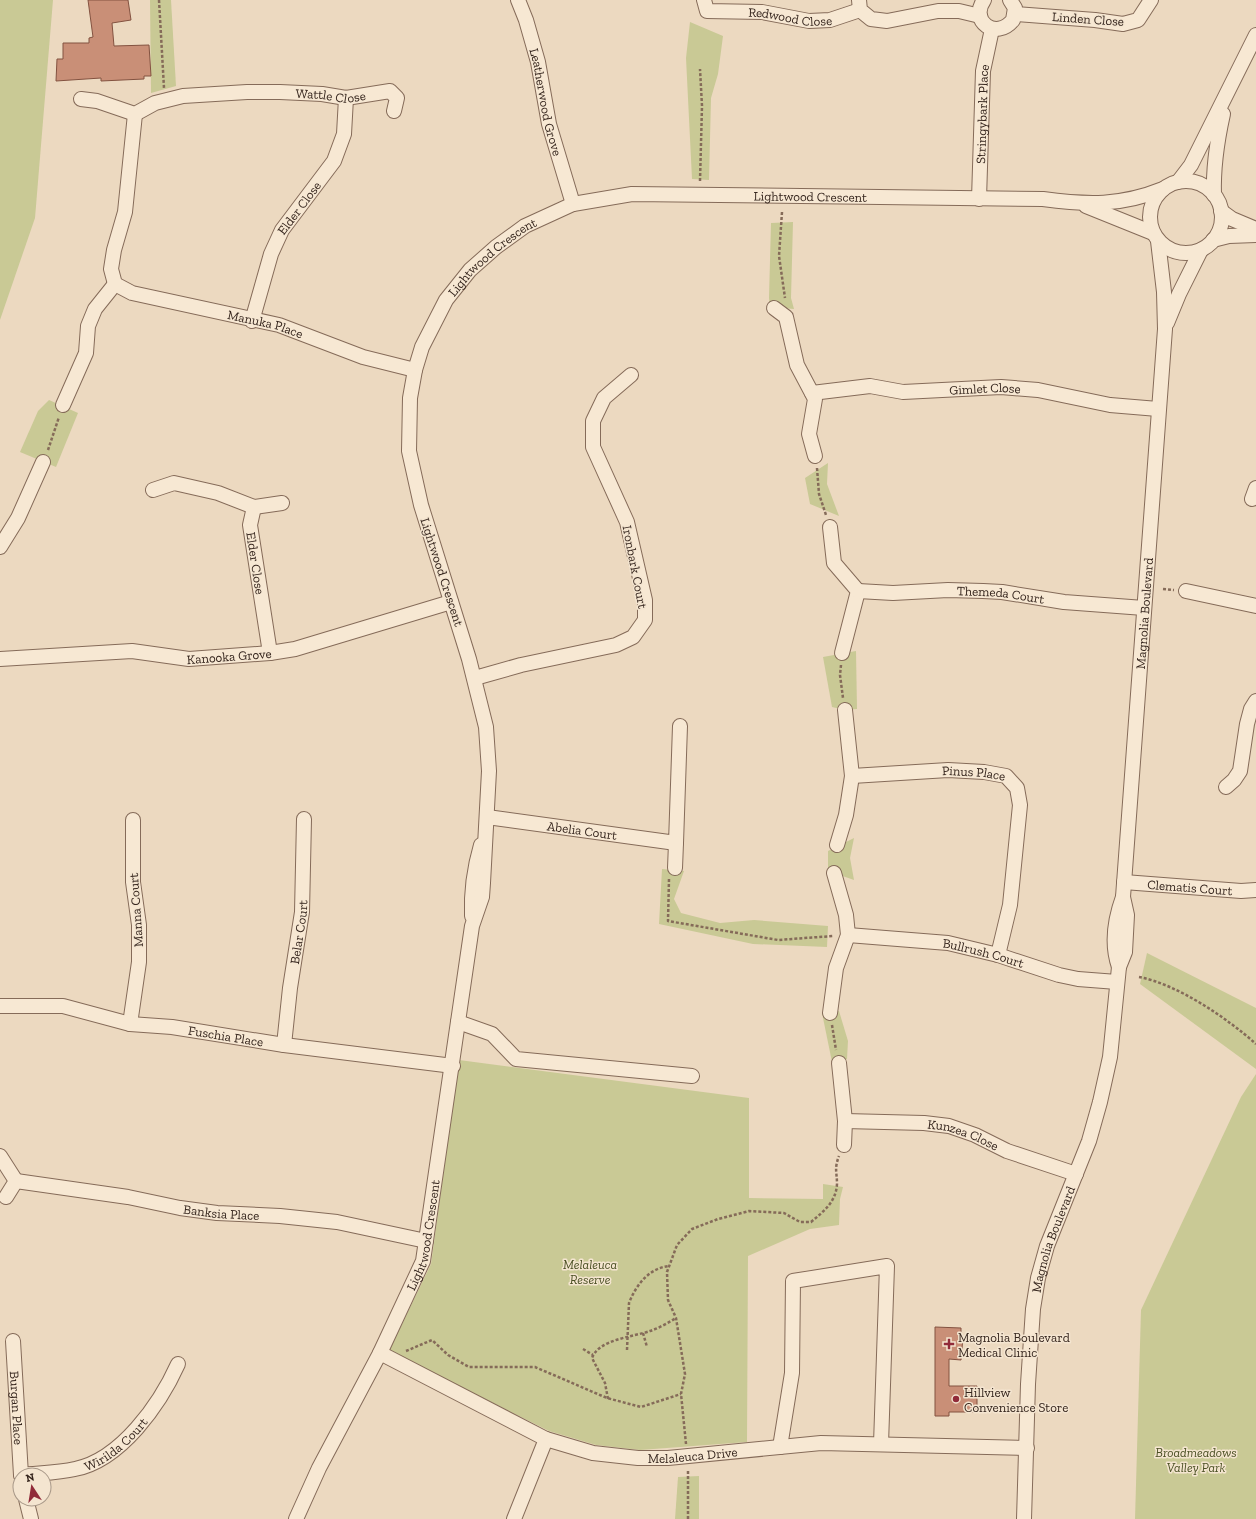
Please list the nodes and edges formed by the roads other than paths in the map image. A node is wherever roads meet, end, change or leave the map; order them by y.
1 (518, 0) edge
2 (704, 0) edge
3 (984, 0) edge
4 (1010, 0) edge
5 (1151, 0) edge
6 (859, 5) edge
7 (1015, 14) junction
8 (980, 16) junction
9 (992, 29) junction
10 (1256, 35) edge
11 (1229, 89) junction
12 (346, 98) junction
13 (81, 99) dead end
14 (394, 111) dead end
15 (135, 114) junction
16 (1178, 182) junction
17 (1163, 189) junction
18 (1214, 194) junction
19 (978, 199) junction
20 (574, 204) junction
21 (1082, 204) junction
22 (1221, 211) junction
23 (1256, 229) edge
24 (1256, 235) edge
25 (1155, 237) junction
26 (1214, 240) junction
27 (1201, 250) junction
28 (115, 284) junction
29 (774, 308) dead end
30 (252, 321) junction
31 (1165, 329) junction
32 (415, 370) junction
33 (631, 375) dead end
34 (812, 393) junction
35 (63, 405) road end
36 (1158, 409) junction
37 (815, 456) road end
38 (43, 462) road end
39 (153, 490) dead end
40 (282, 503) dead end
41 (254, 507) junction
42 (830, 527) road end
43 (0, 546) edge
44 (858, 591) junction
45 (1186, 591) dead end
46 (451, 602) junction
47 (1256, 606) edge
48 (1144, 608) junction
49 (842, 652) road end
50 (270, 653) junction
51 (0, 659) edge
52 (475, 678) junction
53 (1256, 701) edge
54 (845, 710) road end
55 (680, 726) dead end
56 (852, 776) junction
57 (1226, 787) dead end
58 (304, 818) dead end
59 (133, 820) dead end
60 (487, 822) junction
61 (676, 843) junction
62 (837, 845) dead end
63 (675, 868) road end
64 (834, 873) dead end
65 (1124, 882) junction
66 (1256, 890) edge
67 (848, 934) junction
68 (998, 955) junction
69 (1117, 982) junction
70 (0, 1006) edge
71 (830, 1013) road end
72 (458, 1022) junction
73 (130, 1024) junction
74 (284, 1045) junction
75 (839, 1063) road end
76 (452, 1066) junction
77 (692, 1076) dead end
78 (845, 1121) junction
79 (844, 1145) road end
80 (2, 1160) edge
81 (1076, 1174) junction
82 (16, 1181) junction
83 (6, 1197) dead end
84 (426, 1241) junction
85 (13, 1341) dead end
86 (380, 1353) junction
87 (178, 1364) dead end
88 (546, 1439) junction
89 (881, 1444) junction
90 (780, 1447) junction
91 (1027, 1448) junction
92 (21, 1467) edge
93 (52, 1472) edge
94 (28, 1507) edge
95 (32, 1519) edge
96 (296, 1519) edge
97 (514, 1519) edge
98 (1024, 1519) edge

1 - 20 street, Leatherwood Grove
2 - 6 street, Redwood Close
3 - 8 street
4 - 7 street
5 - 7 street, Linden Close
6 - 8 street
7 - 9 street
8 - 9 street
9 - 19 street, Stringybark Place
10 - 11 street
11 - 16 street
11 - 18 street
12 - 14 street, Wattle Close
12 - 15 street, Wattle Close
12 - 30 street, Elder Close
13 - 15 street
15 - 28 street
16 - 17 street
16 - 18 street
17 - 21 street, Lightwood Crescent
17 - 25 street
18 - 22 street
19 - 20 street, Lightwood Crescent
19 - 21 street, Lightwood Crescent
20 - 32 street, Lightwood Crescent
21 - 25 street, Lightwood Crescent
22 - 23 street
22 - 26 street
24 - 26 street
25 - 27 street
25 - 31 street, Magnolia Boulevard
26 - 27 street
27 - 31 street, Magnolia Boulevard
28 - 30 street, Manuka Place
28 - 35 street
29 - 34 street
30 - 32 street, Manuka Place
31 - 36 street, Magnolia Boulevard
32 - 46 street, Lightwood Crescent
33 - 52 street, Ironbark Court
34 - 36 street, Gimlet Close
34 - 37 street
36 - 48 street, Magnolia Boulevard
38 - 43 street
39 - 41 street
40 - 41 street
41 - 50 street, Elder Close
42 - 44 street
44 - 48 street, Themeda Court
44 - 49 street
45 - 47 street
46 - 50 street, Kanooka Grove
46 - 52 street, Lightwood Crescent
48 - 65 street, Magnolia Boulevard
50 - 51 street, Kanooka Grove
52 - 60 street, Lightwood Crescent
53 - 57 street
54 - 56 street
55 - 61 street
56 - 62 street
56 - 68 street, Pinus Place
58 - 74 street, Belar Court
59 - 73 street, Manna Court
60 - 61 street, Abelia Court
60 - 72 street, Lightwood Crescent
61 - 63 street
64 - 67 street
65 - 66 street, Clematis Court
65 - 69 street, Magnolia Boulevard
67 - 68 street, Bullrush Court
67 - 71 street
68 - 69 street, Bullrush Court
69 - 81 street, Magnolia Boulevard
70 - 73 street, Fuschia Place
72 - 76 street, Lightwood Crescent
72 - 77 street
73 - 74 street, Fuschia Place
74 - 76 street, Fuschia Place
75 - 78 street
76 - 84 street, Lightwood Crescent
78 - 79 street
78 - 81 street, Kunzea Close
80 - 82 street
81 - 91 street, Magnolia Boulevard
82 - 83 street
82 - 84 street, Banksia Place
84 - 86 street, Lightwood Crescent
85 - 92 street, Burgan Place
86 - 88 street, Melaleuca Drive
86 - 96 street, Lightwood Crescent
87 - 93 street, Wirilda Court
88 - 90 street, Melaleuca Drive
88 - 97 street
89 - 90 street, Melaleuca Drive
89 - 90 street
89 - 91 street, Melaleuca Drive
91 - 98 street, Magnolia Boulevard
94 - 95 street

